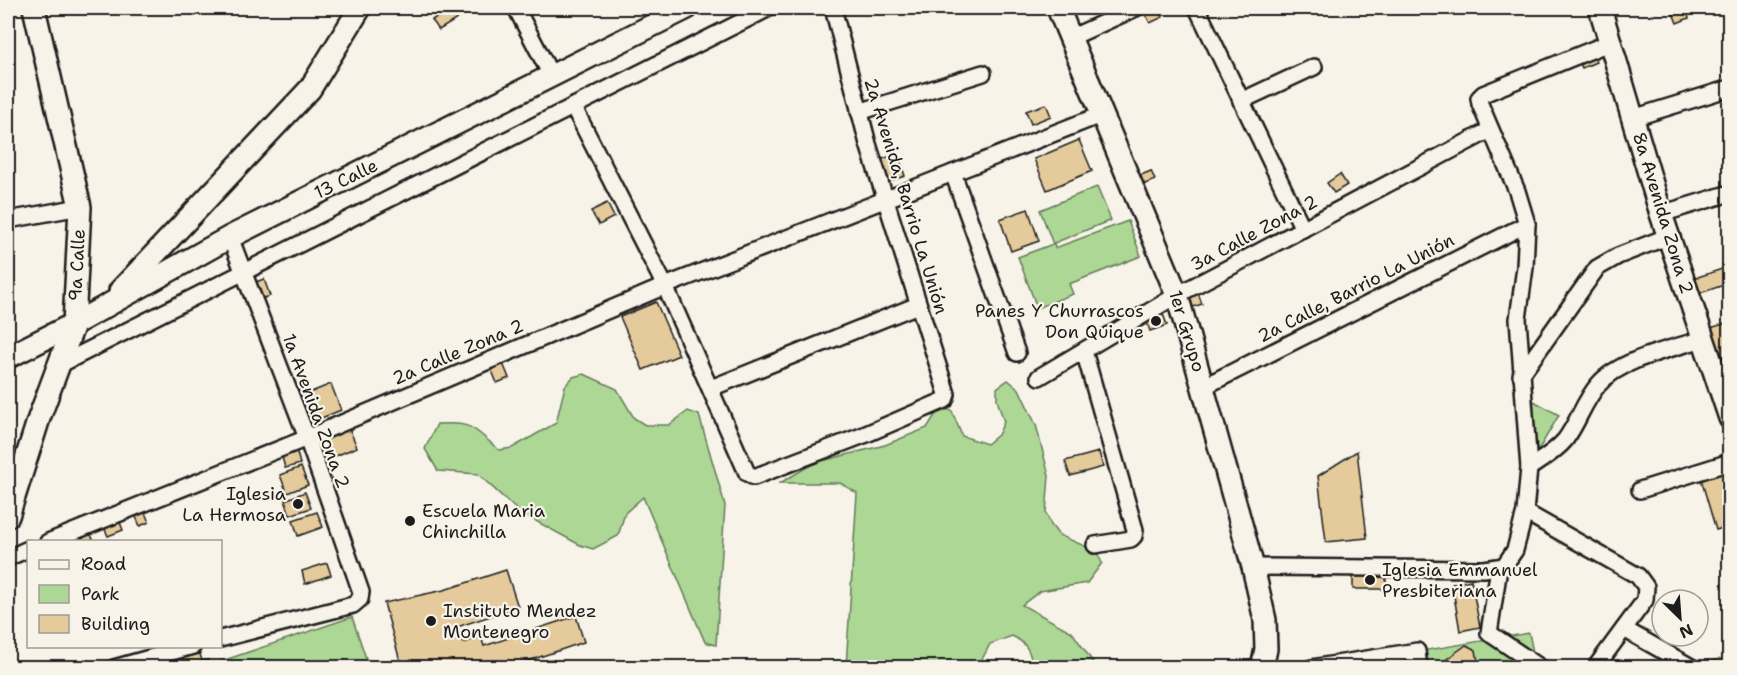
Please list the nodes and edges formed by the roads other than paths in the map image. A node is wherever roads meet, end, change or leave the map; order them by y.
1 (34, 8) edge
2 (360, 8) edge
3 (516, 8) edge
4 (687, 8) edge
5 (769, 8) edge
6 (833, 8) edge
7 (1058, 8) edge
8 (1136, 8) edge
9 (1197, 8) edge
10 (1600, 8) edge
11 (1070, 38) junction
12 (1611, 42) junction
13 (1314, 67) dead end
14 (983, 73) dead end
15 (552, 77) junction
16 (1730, 88) edge
17 (1241, 101) junction
18 (573, 106) junction
19 (859, 112) junction
20 (1103, 114) junction
21 (1633, 118) junction
22 (1491, 130) junction
23 (953, 173) junction
24 (1730, 193) edge
25 (885, 201) junction
26 (80, 207) junction
27 (1661, 214) junction
28 (8, 220) edge
29 (1527, 224) junction
30 (1303, 229) junction
31 (1669, 236) junction
32 (230, 237) junction
33 (243, 272) junction
34 (665, 286) junction
35 (1177, 295) junction
36 (918, 305) junction
37 (105, 307) junction
38 (74, 324) junction
39 (1703, 339) junction
40 (1084, 351) junction
41 (1017, 353) dead end
42 (8, 357) edge
43 (59, 365) junction
44 (1521, 375) junction
45 (1039, 377) dead end
46 (1203, 387) junction
47 (711, 388) junction
48 (1728, 407) edge
49 (307, 438) junction
50 (1730, 462) edge
51 (1529, 468) junction
52 (1640, 490) dead end
53 (1525, 512) junction
54 (8, 516) edge
55 (53, 540) edge
56 (1095, 545) dead end
57 (27, 549) edge
58 (8, 558) edge
59 (1253, 567) junction
60 (1502, 567) junction
61 (1624, 629) junction
62 (222, 638) edge
63 (186, 648) edge
64 (1419, 660) edge
65 (114, 668) edge
66 (1262, 668) edge
67 (1311, 668) edge
68 (1541, 668) edge
69 (1595, 668) edge
70 (1693, 668) edge

1 - 26 street, 9a Calle
2 - 37 street
3 - 15 street
4 - 15 street, 13 Calle
5 - 18 street
6 - 19 street, 2a Avenida, Barrio La Unión
7 - 11 street, 1er Grupo
8 - 11 street
9 - 17 street
10 - 12 street, 8a Avenida Zona 2
11 - 20 street, 1er Grupo
12 - 21 street, 8a Avenida Zona 2
12 - 22 street
13 - 17 street
14 - 19 street
15 - 32 street, 13 Calle
16 - 21 street
17 - 30 street
18 - 33 street
18 - 34 street
19 - 25 street, 2a Avenida, Barrio La Unión
20 - 23 street, 2a Calle Zona 2
20 - 35 street, 1er Grupo
21 - 27 street, 8a Avenida Zona 2
22 - 29 street
22 - 30 street, 3a Calle Zona 2
23 - 25 street, 2a Calle Zona 2
23 - 41 street
24 - 27 street
25 - 34 street, 2a Calle Zona 2
25 - 36 street, 2a Avenida, Barrio La Unión
26 - 28 street
26 - 38 street, 9a Calle
27 - 31 street, 8a Avenida Zona 2
29 - 44 street
29 - 46 street, 2a Calle, Barrio La Unión
30 - 35 street, 3a Calle Zona 2
31 - 39 street, 8a Avenida Zona 2
31 - 44 street
32 - 33 street, 1a Avenida Zona 2
32 - 37 street, 13 Calle
33 - 43 street
33 - 49 street, 1a Avenida Zona 2
34 - 47 street
34 - 49 street, 2a Calle Zona 2
35 - 40 street, 3a Calle Zona 2
35 - 46 street, 1er Grupo
36 - 47 street
36 - 47 street, 2a Avenida, Barrio La Unión
37 - 38 street, 13 Calle
38 - 42 street, 13 Calle
38 - 43 street, 9a Calle
39 - 48 street, 8a Avenida Zona 2
39 - 51 street
40 - 45 street, 3a Calle Zona 2
40 - 56 street
43 - 54 street, 9a Calle
44 - 51 street
46 - 59 street, 1er Grupo
49 - 55 street, 2a Calle Zona 2
49 - 62 street, 1a Avenida Zona 2
50 - 52 street
51 - 53 street
53 - 60 street
53 - 61 street
57 - 58 street
59 - 60 street
59 - 66 street, 1er Grupo
60 - 68 street
61 - 69 street
61 - 70 street
63 - 65 street
64 - 67 street

